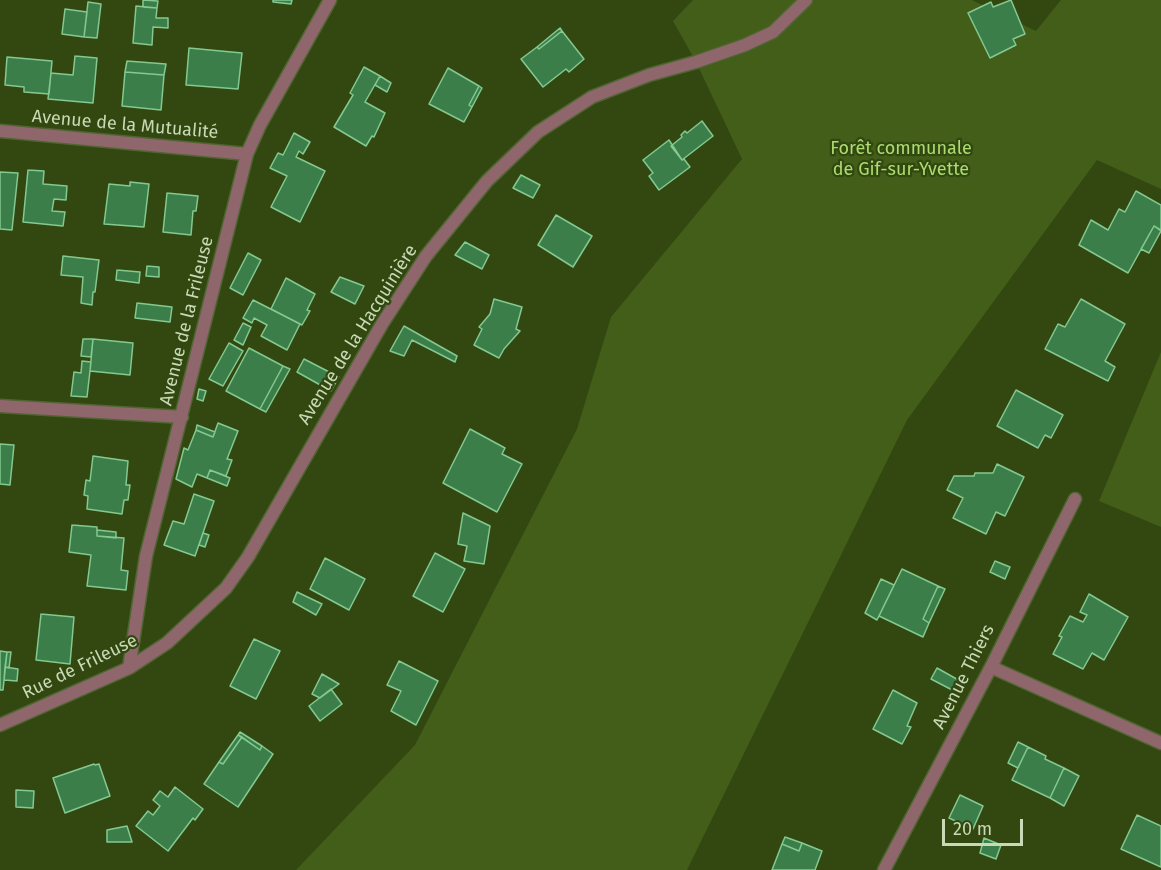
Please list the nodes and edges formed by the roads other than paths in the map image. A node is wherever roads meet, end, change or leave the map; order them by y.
1 (330, 0) edge
2 (806, 0) edge
3 (0, 131) edge
4 (247, 154) junction
5 (0, 406) edge
6 (182, 417) junction
7 (1075, 500) dead end
8 (226, 588) joint
9 (990, 667) junction
10 (129, 668) junction
11 (0, 725) edge
12 (1161, 743) edge
13 (884, 870) edge

1 - 4 street, Avenue de la Frileuse
2 - 8 street, Avenue de la Hacquinière
3 - 4 street, Avenue de la Mutualité
4 - 6 street, Avenue de la Frileuse
5 - 6 street
6 - 10 street, Avenue de la Frileuse
7 - 9 street, Avenue Thiers
8 - 10 street, Rue de Frileuse
9 - 12 street
9 - 13 street, Avenue Thiers
10 - 11 street, Rue de Frileuse

